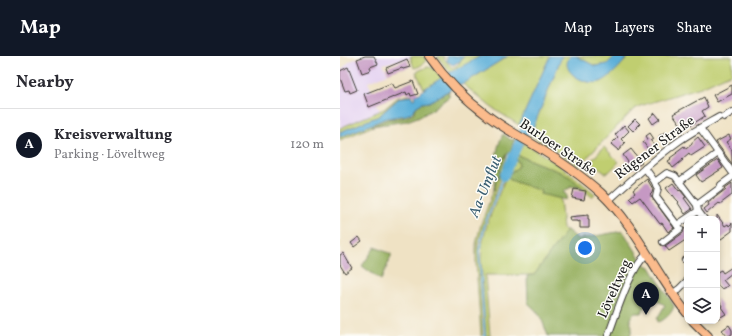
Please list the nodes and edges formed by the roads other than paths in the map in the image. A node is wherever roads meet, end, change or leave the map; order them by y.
1 (429, 56) edge
2 (732, 112) edge
3 (700, 128) junction
4 (718, 153) junction
5 (645, 168) junction
6 (732, 172) edge
7 (732, 177) edge
8 (680, 181) junction
9 (655, 182) junction
10 (608, 200) junction
11 (698, 208) junction
12 (702, 216) edge
13 (678, 226) junction
14 (663, 242) dead end
15 (647, 254) junction
16 (684, 284) edge
17 (672, 294) junction
18 (684, 310) edge
19 (696, 324) edge
20 (608, 336) edge
21 (708, 336) edge

1 - 10 main road, Burloer Straße
2 - 3 street, Rügener Straße
3 - 4 street
3 - 5 street, Rügener Straße
4 - 6 street
4 - 8 street
5 - 9 street
5 - 10 street, Rügener Straße
7 - 11 street
8 - 9 street
8 - 11 street
9 - 13 street
10 - 15 main road, Burloer Straße
11 - 12 street
11 - 13 street
13 - 14 street
15 - 17 main road, Burloer Straße
15 - 20 street, Löveltweg
16 - 17 street
17 - 18 main road, Burloer Straße
19 - 21 main road

